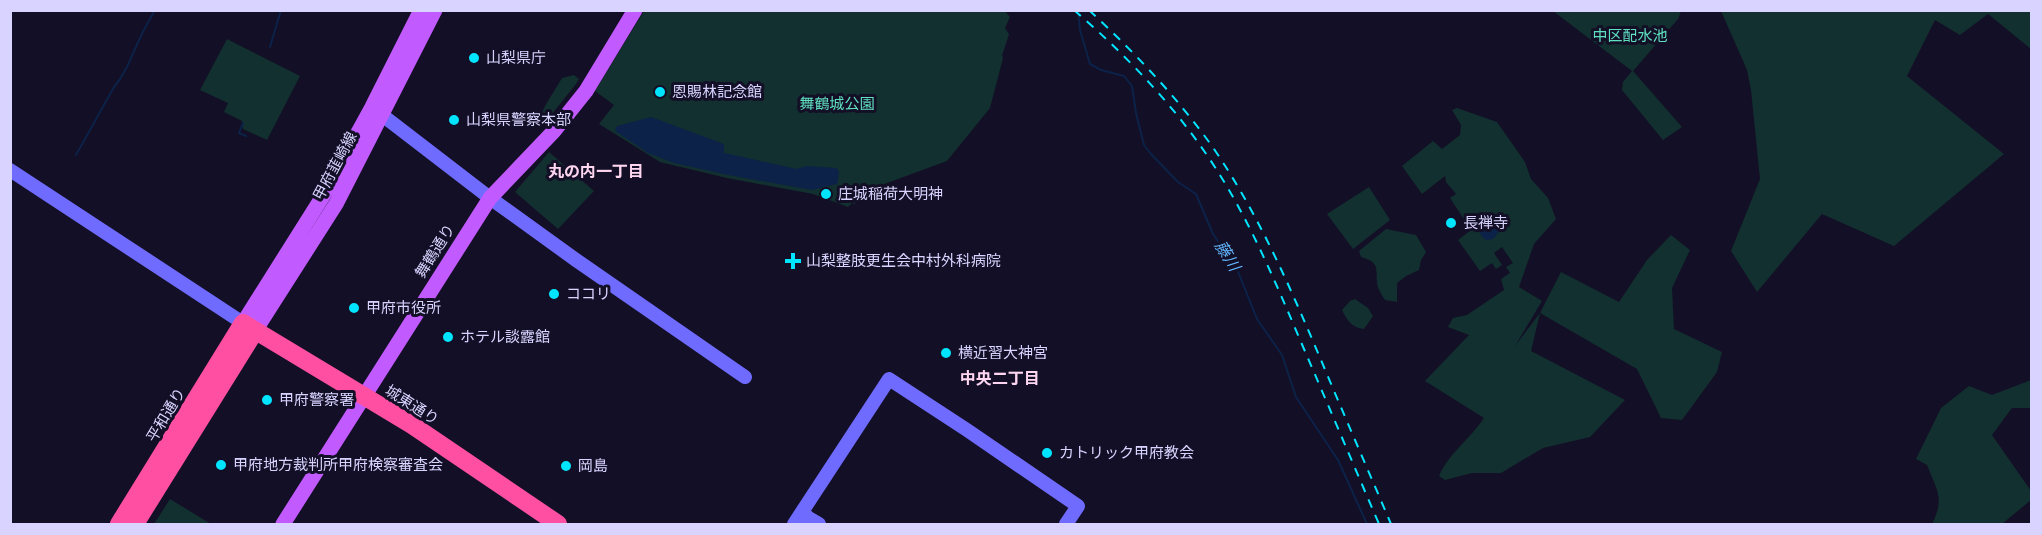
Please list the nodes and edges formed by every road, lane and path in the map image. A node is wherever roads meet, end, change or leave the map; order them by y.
1 (421, 10) edge
2 (435, 10) edge
3 (635, 10) edge
4 (377, 110) junction
5 (10, 170) edge
6 (490, 198) junction
7 (249, 327) junction
8 (745, 377) dead end
9 (364, 396) junction
10 (803, 510) junction
11 (119, 525) edge
12 (135, 525) edge
13 (283, 525) edge
14 (558, 525) edge
15 (794, 525) edge
16 (819, 525) edge
17 (1066, 525) edge

1 - 4 main road, 甲府韮崎線
2 - 4 main road, 甲府韮崎線
3 - 6 main road, 舞鶴通り
4 - 6 street
4 - 7 main road, 甲府韮崎線
5 - 7 street
6 - 8 street
6 - 9 main road, 舞鶴通り
7 - 9 highway, 城東通り
7 - 11 highway, 平和通り
7 - 12 highway, 平和通り
9 - 13 main road, 舞鶴通り
9 - 14 highway, 城東通り
10 - 15 street
10 - 16 street
10 - 17 street

